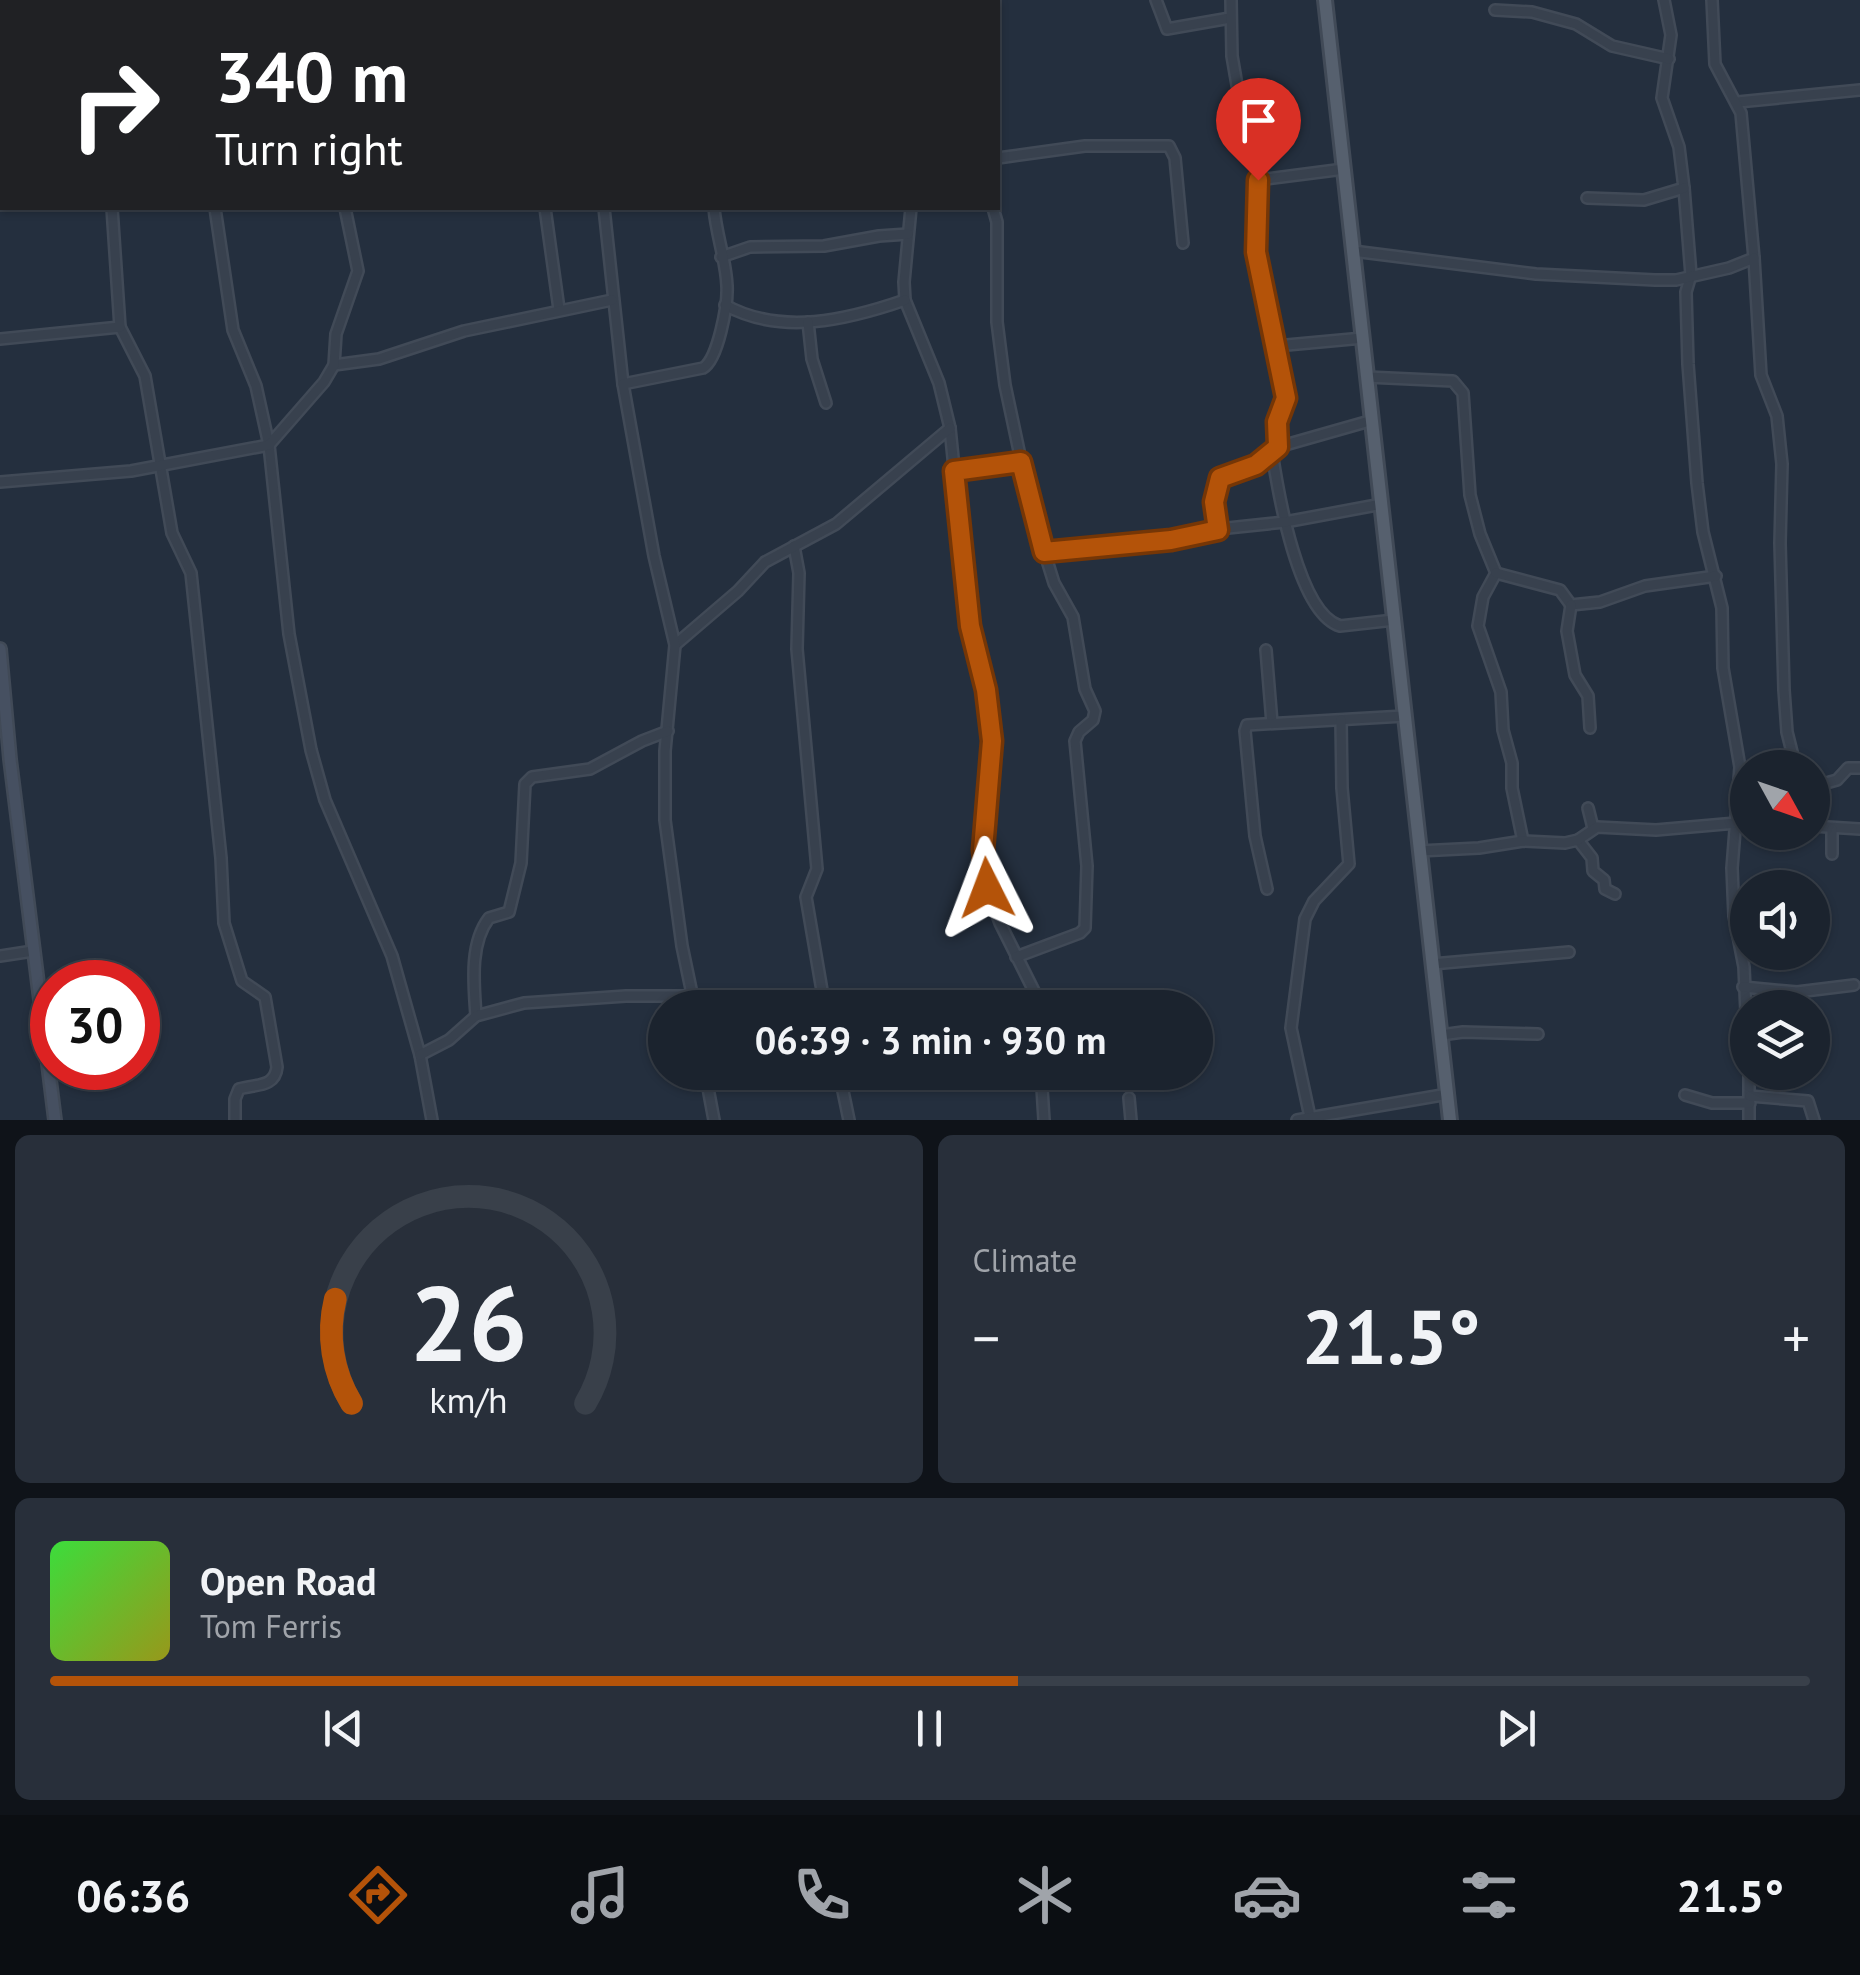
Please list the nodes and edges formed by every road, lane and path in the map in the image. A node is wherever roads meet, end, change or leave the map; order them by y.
1 (1156, 0) edge
2 (1231, 0) edge
3 (1325, 0) edge
4 (1664, 0) edge
5 (1712, 0) edge
6 (1495, 10) dead end
7 (1230, 18) junction
8 (1668, 58) junction
9 (1860, 90) edge
10 (1738, 102) junction
11 (1000, 158) edge
12 (1344, 169) junction
13 (1258, 180) junction
14 (1684, 188) junction
15 (1587, 198) dead end
16 (112, 210) edge
17 (215, 210) edge
18 (346, 210) edge
19 (545, 210) edge
20 (604, 210) edge
21 (714, 210) edge
22 (912, 210) edge
23 (994, 210) edge
24 (908, 234) junction
25 (1183, 244) dead end
26 (1353, 251) junction
27 (721, 257) junction
28 (1754, 258) junction
29 (1691, 275) junction
30 (612, 300) junction
31 (906, 300) junction
32 (724, 305) junction
33 (559, 309) junction
34 (808, 322) junction
35 (120, 327) junction
36 (1363, 338) junction
37 (0, 340) edge
38 (1276, 346) junction
39 (334, 365) junction
40 (1368, 377) junction
41 (623, 384) junction
42 (826, 403) dead end
43 (1373, 420) junction
44 (950, 428) junction
45 (270, 446) junction
46 (1275, 450) junction
47 (1021, 462) junction
48 (159, 466) junction
49 (954, 471) junction
50 (0, 482) edge
51 (1382, 504) junction
52 (1285, 522) junction
53 (1218, 530) junction
54 (794, 546) junction
55 (1044, 552) junction
56 (1496, 573) junction
57 (1716, 576) junction
58 (1570, 605) junction
59 (1394, 620) junction
60 (675, 645) junction
61 (0, 649) edge
62 (1266, 650) dead end
63 (1404, 716) junction
64 (1342, 720) junction
65 (1272, 723) junction
66 (1590, 728) dead end
67 (668, 731) junction
68 (1737, 750) edge
69 (1792, 750) edge
70 (5, 760) edge
71 (1860, 768) edge
72 (1830, 782) edge
73 (1588, 808) dead end
74 (1730, 820) edge
75 (1593, 828) junction
76 (1832, 829) joint
77 (1860, 830) edge
78 (1578, 840) junction
79 (1523, 841) junction
80 (1733, 850) edge
81 (1419, 851) junction
82 (1832, 854) dead end
83 (1267, 889) dead end
84 (1615, 894) dead end
85 (33, 952) junction
86 (1569, 952) dead end
87 (0, 956) edge
88 (1016, 957) junction
89 (1432, 964) junction
90 (1854, 985) dead end
91 (1743, 987) junction
92 (690, 990) edge
93 (822, 990) edge
94 (1033, 990) edge
95 (1743, 990) edge
96 (648, 996) edge
97 (476, 1016) junction
98 (1538, 1034) dead end
99 (1441, 1035) junction
100 (420, 1056) junction
101 (708, 1090) edge
102 (842, 1090) edge
103 (1043, 1090) edge
104 (1750, 1090) edge
105 (1448, 1094) junction
106 (1686, 1095) dead end
107 (1129, 1098) dead end
108 (1750, 1099) junction
109 (1363, 1115) edge
110 (1310, 1117) junction
111 (55, 1120) edge
112 (234, 1120) edge
113 (432, 1120) edge
114 (714, 1120) edge
115 (849, 1120) edge
116 (1044, 1120) edge
117 (1131, 1120) edge
118 (1297, 1120) edge
119 (1450, 1120) edge
120 (1749, 1120) edge
121 (1814, 1120) edge

1 - 7 street
2 - 7 street
3 - 12 main road
4 - 8 street
5 - 10 street
6 - 8 street
7 - 13 street
8 - 14 street
9 - 10 street
10 - 28 street
11 - 25 street
12 - 13 street
12 - 26 main road
13 - 38 street
14 - 15 street
14 - 29 street
16 - 35 street
17 - 45 street
18 - 39 street
19 - 33 street
20 - 30 street
21 - 27 street
22 - 24 street
23 - 47 street
24 - 27 street
24 - 31 street
26 - 29 street
26 - 36 main road
27 - 32 street
28 - 29 street
28 - 69 street
29 - 57 street
30 - 33 street
30 - 41 street
31 - 34 street
31 - 44 street
32 - 34 street
32 - 41 street
33 - 39 street
34 - 42 street
35 - 37 street
35 - 48 street
36 - 38 street
36 - 40 main road
38 - 46 street
39 - 45 street
40 - 43 main road
40 - 56 street
41 - 60 street
43 - 46 street
43 - 51 main road
44 - 49 street
44 - 54 street
45 - 48 street
45 - 100 street
46 - 52 street
46 - 53 street
47 - 49 street
47 - 55 street
48 - 50 street
48 - 112 street
49 - 88 street
51 - 52 street
51 - 59 main road
52 - 53 street
52 - 59 street
53 - 55 street
54 - 60 street
54 - 93 street
55 - 88 street
56 - 58 street
56 - 79 street
57 - 58 street
57 - 68 street
58 - 66 street
59 - 63 main road
60 - 67 street
61 - 70 street
62 - 65 street
63 - 64 street
63 - 81 main road
64 - 65 street
64 - 110 street
65 - 83 street
67 - 92 street
67 - 97 street
70 - 85 street
71 - 72 street
73 - 75 street
74 - 75 street
75 - 78 street
76 - 77 street
76 - 82 street
78 - 79 street
78 - 84 street
79 - 81 street
80 - 91 street
81 - 89 main road
85 - 87 street
85 - 111 street
86 - 89 street
88 - 94 street
89 - 99 main road
90 - 91 street
91 - 95 street
96 - 97 street
97 - 100 street
98 - 99 street
99 - 105 main road
100 - 113 street
101 - 114 street
102 - 115 street
103 - 116 street
104 - 108 street
105 - 109 street
105 - 119 main road
106 - 108 street
107 - 117 street
108 - 120 street
108 - 121 street
109 - 110 street
110 - 118 street

